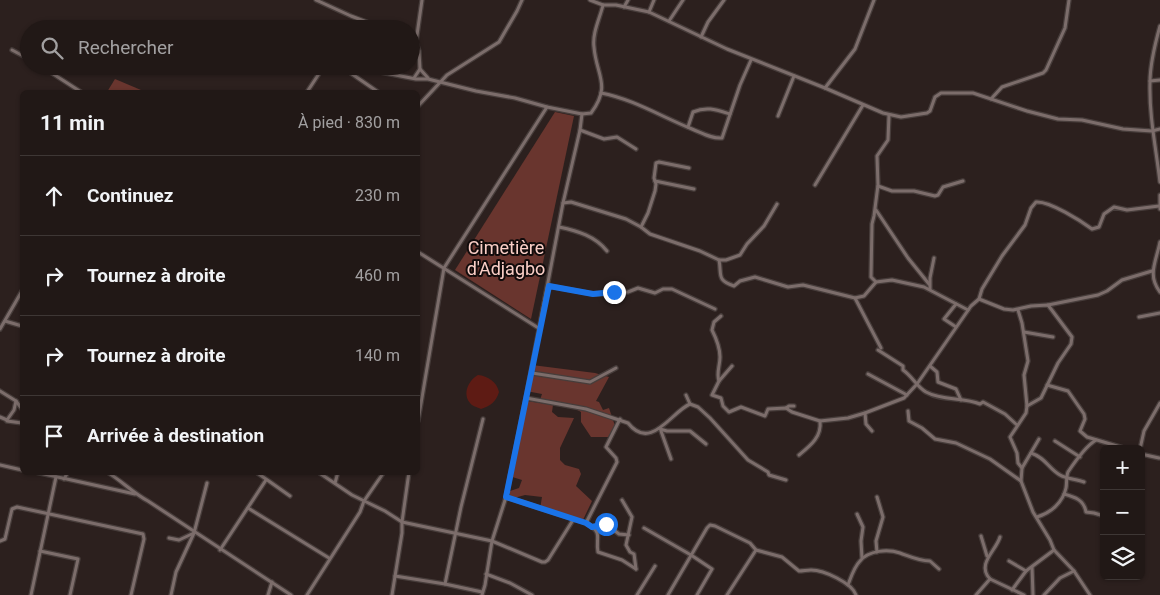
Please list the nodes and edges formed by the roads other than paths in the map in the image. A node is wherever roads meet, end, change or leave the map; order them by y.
1 (316, 0) edge
2 (422, 0) edge
3 (590, 0) edge
4 (628, 0) edge
5 (654, 0) edge
6 (683, 0) edge
7 (724, 0) edge
8 (874, 0) edge
9 (1069, 0) edge
10 (520, 1) edge
11 (608, 2) edge
12 (603, 4) junction
13 (624, 7) junction
14 (649, 12) junction
15 (361, 20) edge
16 (419, 20) edge
17 (669, 21) junction
18 (1160, 26) edge
19 (702, 37) junction
20 (12, 50) dead end
21 (420, 51) edge
22 (20, 54) edge
23 (752, 60) junction
24 (420, 69) joint
25 (55, 75) edge
26 (319, 75) edge
27 (353, 75) edge
28 (398, 75) edge
29 (416, 75) edge
30 (794, 76) junction
31 (414, 78) junction
32 (428, 78) junction
33 (1160, 80) edge
34 (1150, 81) junction
35 (441, 82) junction
36 (825, 88) junction
37 (78, 90) edge
38 (310, 90) edge
39 (375, 90) edge
40 (601, 93) junction
41 (991, 99) junction
42 (420, 104) edge
43 (863, 105) junction
44 (547, 107) junction
45 (582, 114) junction
46 (730, 114) junction
47 (889, 115) junction
48 (778, 116) dead end
49 (688, 127) junction
50 (1160, 129) edge
51 (580, 130) junction
52 (1152, 131) junction
53 (636, 149) dead end
54 (689, 168) dead end
55 (655, 181) junction
56 (964, 181) dead end
57 (1160, 182) edge
58 (815, 186) dead end
59 (878, 186) junction
60 (694, 189) dead end
61 (1160, 195) edge
62 (564, 203) junction
63 (777, 204) dead end
64 (1160, 207) edge
65 (875, 210) junction
66 (641, 226) junction
67 (559, 227) junction
68 (1160, 242) edge
69 (1160, 248) edge
70 (606, 251) dead end
71 (420, 253) edge
72 (934, 258) dead end
73 (719, 260) junction
74 (444, 268) junction
75 (1152, 271) junction
76 (871, 277) junction
77 (876, 282) junction
78 (929, 284) junction
79 (549, 286) junction
80 (869, 289) junction
81 (930, 289) junction
82 (1160, 292) edge
83 (20, 295) edge
84 (855, 298) junction
85 (978, 299) junction
86 (956, 304) junction
87 (1048, 305) junction
88 (715, 309) dead end
89 (968, 310) junction
90 (1018, 310) junction
91 (1160, 313) edge
92 (721, 316) dead end
93 (1139, 316) dead end
94 (5, 321) junction
95 (20, 325) edge
96 (956, 327) junction
97 (0, 329) edge
98 (540, 329) junction
99 (1024, 332) junction
100 (1053, 337) dead end
101 (732, 366) dead end
102 (930, 366) junction
103 (616, 368) dead end
104 (532, 373) junction
105 (868, 374) dead end
106 (719, 381) junction
107 (917, 384) junction
108 (1047, 385) junction
109 (0, 391) edge
110 (686, 395) dead end
111 (906, 395) junction
112 (526, 398) junction
113 (961, 400) junction
114 (16, 401) junction
115 (1160, 403) edge
116 (690, 404) junction
117 (20, 406) edge
118 (794, 406) dead end
119 (1027, 406) junction
120 (420, 408) edge
121 (786, 408) junction
122 (908, 411) dead end
123 (865, 413) junction
124 (0, 417) edge
125 (620, 419) junction
126 (7, 420) junction
127 (483, 420) dead end
128 (820, 421) junction
129 (20, 423) edge
130 (1017, 425) junction
131 (660, 430) junction
132 (872, 431) dead end
133 (1039, 439) dead end
134 (1096, 440) junction
135 (1055, 441) dead end
136 (706, 444) dead end
137 (1109, 445) edge
138 (1141, 445) edge
139 (1031, 453) junction
140 (799, 455) dead end
141 (1145, 455) edge
142 (1080, 457) junction
143 (1160, 458) edge
144 (671, 459) dead end
145 (0, 465) edge
146 (1022, 468) junction
147 (20, 470) edge
148 (48, 475) edge
149 (66, 475) edge
150 (113, 475) edge
151 (260, 475) edge
152 (323, 475) edge
153 (337, 475) edge
154 (382, 475) edge
155 (409, 475) edge
156 (56, 477) junction
157 (1066, 478) junction
158 (64, 479) junction
159 (266, 480) junction
160 (786, 480) dead end
161 (1021, 481) junction
162 (1084, 482) dead end
163 (207, 483) dead end
164 (335, 483) junction
165 (136, 494) junction
166 (1064, 494) junction
167 (290, 496) dead end
168 (506, 497) junction
169 (877, 497) dead end
170 (622, 500) dead end
171 (364, 501) junction
172 (248, 508) junction
173 (48, 514) junction
174 (857, 514) dead end
175 (1100, 515) edge
176 (1037, 518) junction
177 (573, 520) junction
178 (402, 522) junction
179 (586, 523) junction
180 (592, 527) junction
181 (644, 528) dead end
182 (195, 532) junction
183 (456, 532) junction
184 (628, 535) junction
185 (981, 536) dead end
186 (1000, 537) dead end
187 (169, 538) dead end
188 (0, 540) edge
189 (492, 541) junction
190 (220, 550) junction
191 (756, 550) junction
192 (1054, 550) junction
193 (40, 551) junction
194 (877, 552) junction
195 (691, 555) junction
196 (987, 557) junction
197 (329, 558) junction
198 (862, 558) junction
199 (1009, 561) dead end
200 (655, 566) dead end
201 (1032, 566) junction
202 (939, 569) dead end
203 (1026, 571) junction
204 (1074, 571) junction
205 (486, 574) junction
206 (394, 576) junction
207 (990, 580) junction
208 (272, 582) junction
209 (445, 584) junction
210 (848, 585) junction
211 (1012, 590) junction
212 (482, 594) edge
213 (31, 595) edge
214 (70, 595) edge
215 (131, 595) edge
216 (171, 595) edge
217 (268, 595) edge
218 (290, 595) edge
219 (307, 595) edge
220 (392, 595) edge
221 (532, 595) edge
222 (637, 595) edge
223 (668, 595) edge
224 (697, 595) edge
225 (727, 595) edge
226 (856, 595) edge
227 (976, 595) edge
228 (1024, 595) edge
229 (1033, 595) edge
230 (1045, 595) edge
231 (1090, 595) edge

1 - 15 street
2 - 16 street
3 - 12 street
4 - 13 street
5 - 14 street
6 - 17 street
7 - 19 street
8 - 36 street
9 - 41 street
10 - 35 street
11 - 12 street
11 - 13 street
12 - 40 street
13 - 14 street
14 - 17 street
17 - 19 street
18 - 34 street
19 - 23 street
20 - 22 street
21 - 24 street
23 - 30 street
23 - 46 street
24 - 32 street
25 - 37 street
26 - 38 street
27 - 39 street
28 - 31 street
29 - 31 street
30 - 36 street
30 - 48 street
31 - 32 street
32 - 35 street
33 - 34 street
34 - 52 street
35 - 42 street
35 - 44 street
36 - 43 street
40 - 45 street
40 - 49 street
41 - 47 street
41 - 52 street
43 - 47 street
43 - 58 street
44 - 45 street
44 - 74 street
45 - 51 street
46 - 49 street
46 - 49 street
47 - 59 street
50 - 52 street
51 - 53 street
51 - 62 street
52 - 57 street
54 - 55 street
55 - 60 street
55 - 66 street
56 - 59 street
59 - 65 street
61 - 64 street
62 - 66 street
62 - 67 street
63 - 73 street
64 - 85 street
65 - 76 street
65 - 78 street
66 - 73 street
67 - 70 street
67 - 79 street
68 - 69 street
69 - 75 street
71 - 74 street
72 - 78 street
73 - 84 street
74 - 98 street
74 - 120 street
75 - 82 street
75 - 87 street
76 - 77 street
76 - 80 street
77 - 80 street
77 - 81 street
78 - 81 street
79 - 88 street
79 - 98 street
80 - 84 street
81 - 86 street
83 - 94 street
84 - 107 street
85 - 89 street
85 - 90 street
86 - 89 street
86 - 96 street
87 - 90 street
87 - 108 street
89 - 96 street
90 - 99 street
91 - 93 street
92 - 106 street
94 - 95 street
94 - 97 street
96 - 102 street
98 - 104 street
99 - 100 street
99 - 119 street
101 - 106 street
102 - 107 street
102 - 113 street
103 - 104 street
104 - 112 street
105 - 111 street
106 - 121 street
107 - 111 street
107 - 113 street
108 - 119 street
108 - 134 street
109 - 114 street
110 - 116 street
111 - 123 street
112 - 125 street
112 - 168 street
113 - 130 street
114 - 117 street
114 - 126 street
115 - 138 street
116 - 131 street
116 - 160 street
118 - 121 street
119 - 130 street
121 - 128 street
122 - 161 street
123 - 128 street
123 - 132 street
124 - 126 street
125 - 131 street
125 - 179 street
126 - 129 street
127 - 183 street
128 - 140 street
130 - 146 street
131 - 136 street
131 - 144 street
133 - 139 street
134 - 137 street
134 - 142 street
135 - 142 street
139 - 146 street
139 - 157 street
141 - 143 street
142 - 157 street
145 - 147 street
146 - 161 street
148 - 156 street
149 - 158 street
150 - 165 street
151 - 159 street
152 - 164 street
153 - 164 street
154 - 171 street
155 - 178 street
156 - 158 street
156 - 173 street
157 - 162 street
157 - 166 street
158 - 165 street
159 - 167 street
159 - 172 street
161 - 176 street
163 - 182 street
164 - 171 street
165 - 182 street
166 - 175 street
166 - 176 street
168 - 177 street
168 - 189 street
169 - 194 street
170 - 184 street
171 - 178 street
171 - 197 street
172 - 190 street
172 - 197 street
173 - 188 street
173 - 193 street
173 - 215 street
174 - 198 street
176 - 192 street
177 - 179 street
177 - 189 street
178 - 183 street
178 - 206 street
179 - 180 street
180 - 184 street
180 - 184 street
181 - 195 street
182 - 187 street
182 - 190 street
182 - 216 street
183 - 189 street
183 - 209 street
185 - 196 street
186 - 196 street
189 - 205 street
190 - 208 street
191 - 195 street
191 - 210 street
191 - 225 street
192 - 201 street
192 - 204 street
193 - 213 street
193 - 214 street
194 - 198 street
194 - 202 street
195 - 223 street
195 - 224 street
196 - 207 street
197 - 219 street
198 - 210 street
199 - 203 street
200 - 222 street
201 - 203 street
201 - 229 street
203 - 211 street
204 - 230 street
204 - 231 street
205 - 212 street
205 - 221 street
206 - 209 street
206 - 220 street
207 - 211 street
207 - 227 street
208 - 217 street
208 - 218 street
209 - 212 street
210 - 226 street
211 - 228 street

